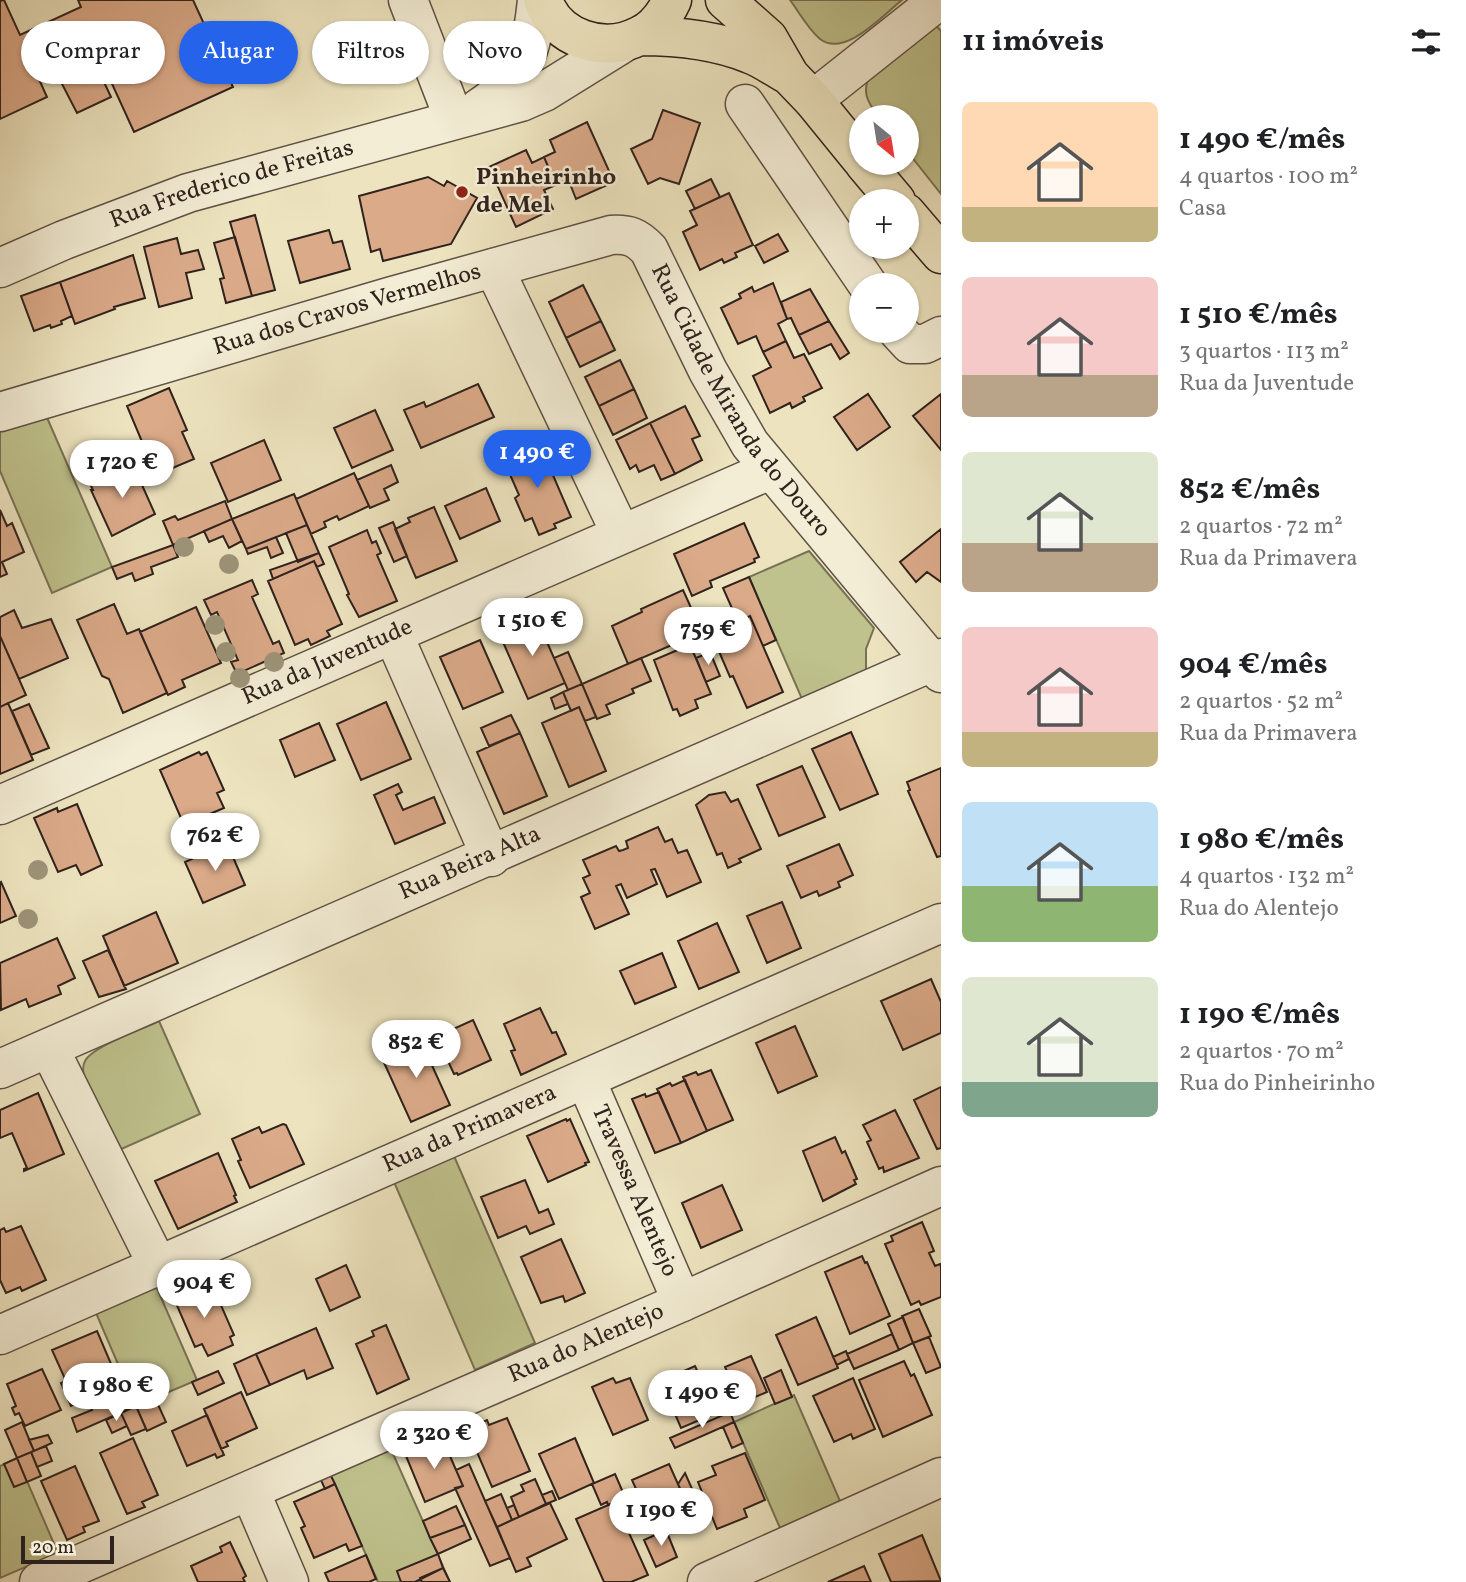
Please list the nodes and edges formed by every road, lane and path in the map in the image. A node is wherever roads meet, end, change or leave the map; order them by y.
1 (408, 0) edge
2 (537, 0) edge
3 (543, 0) edge
4 (672, 0) edge
5 (725, 0) edge
6 (749, 0) edge
7 (939, 0) edge
8 (768, 38) junction
9 (632, 39) junction
10 (801, 88) junction
11 (745, 104) dead end
12 (461, 117) junction
13 (849, 145) edge
14 (874, 175) edge
15 (886, 189) edge
16 (919, 229) edge
17 (941, 254) edge
18 (0, 268) edge
19 (494, 268) junction
20 (860, 273) edge
21 (941, 336) edge
22 (909, 343) edge
23 (0, 412) edge
24 (770, 470) junction
25 (621, 534) junction
26 (393, 634) junction
27 (938, 665) edge
28 (0, 805) edge
29 (491, 857) junction
30 (941, 923) edge
31 (49, 1048) junction
32 (0, 1069) edge
33 (586, 1080) junction
34 (941, 1186) edge
35 (158, 1266) junction
36 (682, 1302) junction
37 (0, 1335) edge
38 (941, 1477) edge
39 (250, 1491) junction
40 (746, 1574) edge
41 (39, 1582) edge
42 (289, 1582) edge
43 (707, 1582) edge

1 - 12 street
2 - 12 street, Rua Frederico de Freitas
3 - 9 main road
4 - 9 main road
5 - 8 main road
6 - 8 street
7 - 10 street
8 - 10 main road
9 - 10 main road
9 - 12 street, Rua Frederico de Freitas
10 - 13 main road
11 - 20 street
12 - 18 street, Rua Frederico de Freitas
14 - 15 main road
16 - 17 main road
19 - 23 street, Rua dos Cravos Vermelhos
19 - 24 street, Rua Cidade Miranda do Douro
19 - 25 street, Rua dos Cravos Vermelhos
21 - 22 street
24 - 25 street, Rua da Juventude
24 - 27 street, Rua Cidade Miranda do Douro
25 - 26 street, Rua da Juventude
26 - 28 street, Rua da Juventude
26 - 29 street
27 - 29 street, Rua Beira Alta
29 - 31 street, Rua Beira Alta
30 - 33 street, Rua da Primavera
31 - 32 street, Rua Beira Alta
31 - 35 street
33 - 35 street, Rua da Primavera
33 - 36 street, Travessa Alentejo
34 - 36 street, Rua do Alentejo
35 - 37 street, Rua da Primavera
36 - 39 street, Rua do Alentejo
38 - 40 street
39 - 41 street, Rua do Alentejo
39 - 42 street
40 - 43 street

